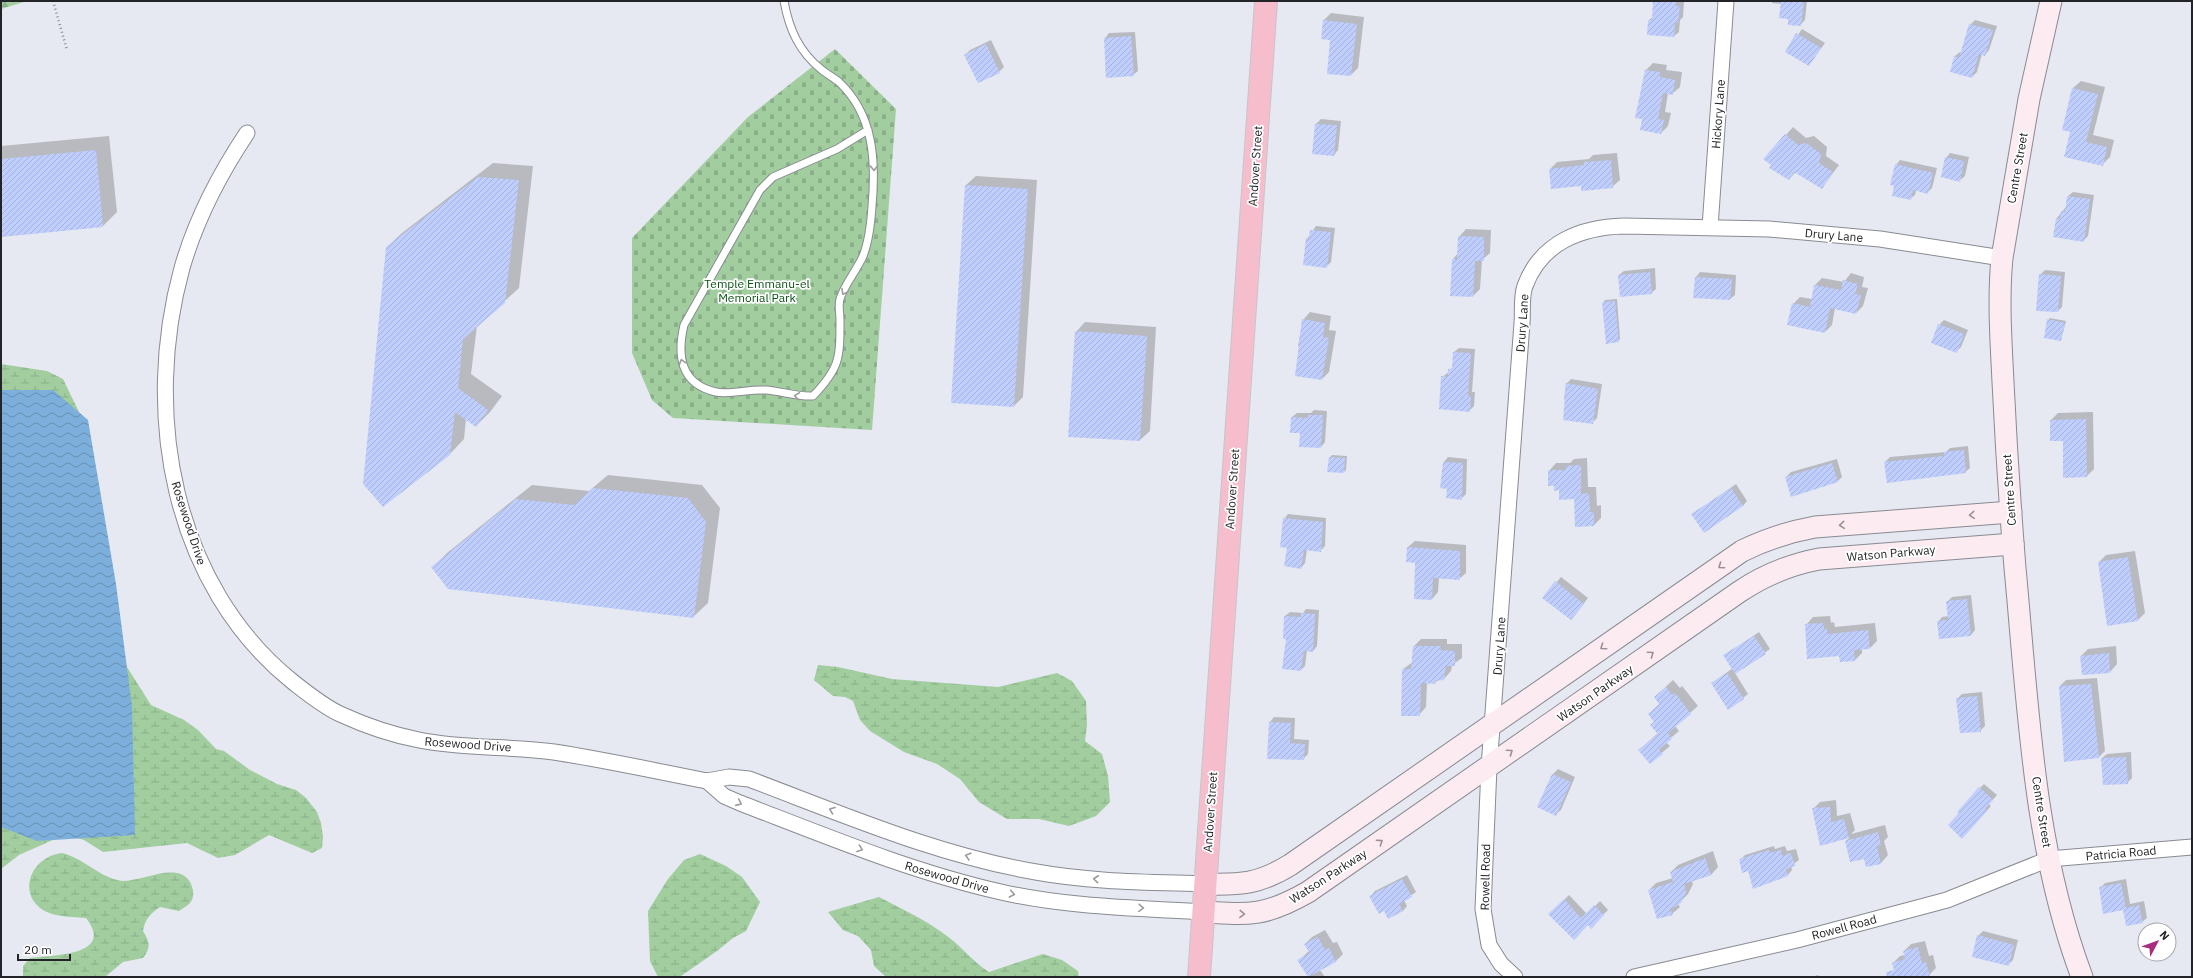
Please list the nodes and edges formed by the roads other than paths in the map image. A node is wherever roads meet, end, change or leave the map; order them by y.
1 (784, 1) edge
2 (1266, 1) edge
3 (1726, 1) edge
4 (2051, 1) edge
5 (868, 130) junction
6 (247, 133) dead end
7 (1710, 227) junction
8 (2002, 258) junction
9 (2011, 512) junction
10 (2013, 544) junction
11 (1493, 723) junction
12 (1489, 767) junction
13 (707, 781) junction
14 (2192, 846) edge
15 (2049, 859) junction
16 (1204, 884) junction
17 (1203, 912) junction
18 (1199, 977) edge
19 (1515, 977) edge
20 (1634, 977) edge
21 (2082, 977) edge

1 - 5 lane
2 - 16 highway, Andover Street
3 - 7 street, Hickory Lane
4 - 8 main road, Centre Street
5 -> 5 lane
6 - 13 street, Rosewood Drive
7 - 8 street, Drury Lane
7 - 11 street, Drury Lane
8 - 9 main road, Centre Street
9 - 10 main road, Centre Street
9 -> 11 main road
12 -> 10 main road, Watson Parkway
10 - 15 main road, Centre Street
11 - 12 street, Drury Lane
11 - 16 main road
17 -> 12 main road, Watson Parkway
12 - 19 street, Rowell Road
16 -> 13 street, Rosewood Drive
13 -> 17 street, Rosewood Drive
14 - 15 street, Patricia Road
15 - 20 street, Rowell Road
15 - 21 main road, Centre Street
16 - 17 highway, Andover Street
17 - 18 highway, Andover Street

